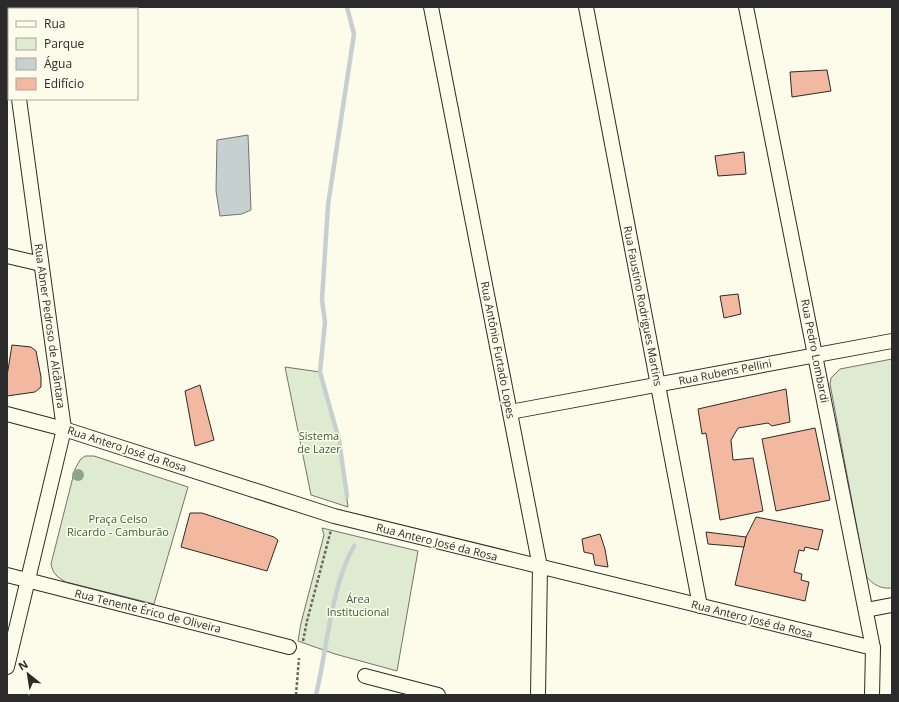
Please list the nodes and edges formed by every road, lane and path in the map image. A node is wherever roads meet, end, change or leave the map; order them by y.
1 (432, 7) edge
2 (586, 7) edge
3 (746, 7) edge
4 (13, 100) edge
5 (7, 256) edge
6 (41, 264) junction
7 (892, 341) edge
8 (816, 355) junction
9 (658, 385) junction
10 (510, 412) junction
11 (7, 414) edge
12 (64, 429) junction
13 (334, 516) junction
14 (540, 567) junction
15 (7, 575) edge
16 (28, 580) junction
17 (892, 605) edge
18 (700, 606) junction
19 (866, 610) junction
20 (874, 648) junction
21 (297, 649) junction
22 (7, 667) edge
23 (365, 676) dead end
24 (296, 695) edge
25 (438, 695) edge
26 (538, 695) edge
27 (872, 695) edge

1 - 10 street, Rua Antônio Furtado Lopes
2 - 9 street, Rua Faustino Rodrigues Martins
3 - 8 street, Rua Pedro Lombardi
4 - 6 street, Rua Abner Pedroso de Alcântara
5 - 6 street
6 - 12 street, Rua Abner Pedroso de Alcântara
7 - 8 street, Rua Rubens Pellini
8 - 9 street, Rua Rubens Pellini
8 - 19 street, Rua Pedro Lombardi
9 - 10 street, Rua Rubens Pellini
9 - 18 street, Rua Faustino Rodrigues Martins
10 - 14 street, Rua Antônio Furtado Lopes
11 - 12 street, Rua Antero José da Rosa
12 - 13 street, Rua Antero José da Rosa
12 - 16 street, Rua Abner Pedroso de Alcântara
13 - 14 street, Rua Antero José da Rosa
13 - 21 path
14 - 18 street, Rua Antero José da Rosa
14 - 26 street, Rua Antônio Furtado Lopes
15 - 16 street, Rua Tenente Érico de Oliveira
16 - 21 street, Rua Tenente Érico de Oliveira
16 - 22 street, Rua Abner Pedroso de Alcântara
17 - 19 street
18 - 20 street, Rua Antero José da Rosa
19 - 20 street, Rua Pedro Lombardi
20 - 27 street, Rua Pedro Lombardi
21 - 24 path
23 - 25 street

